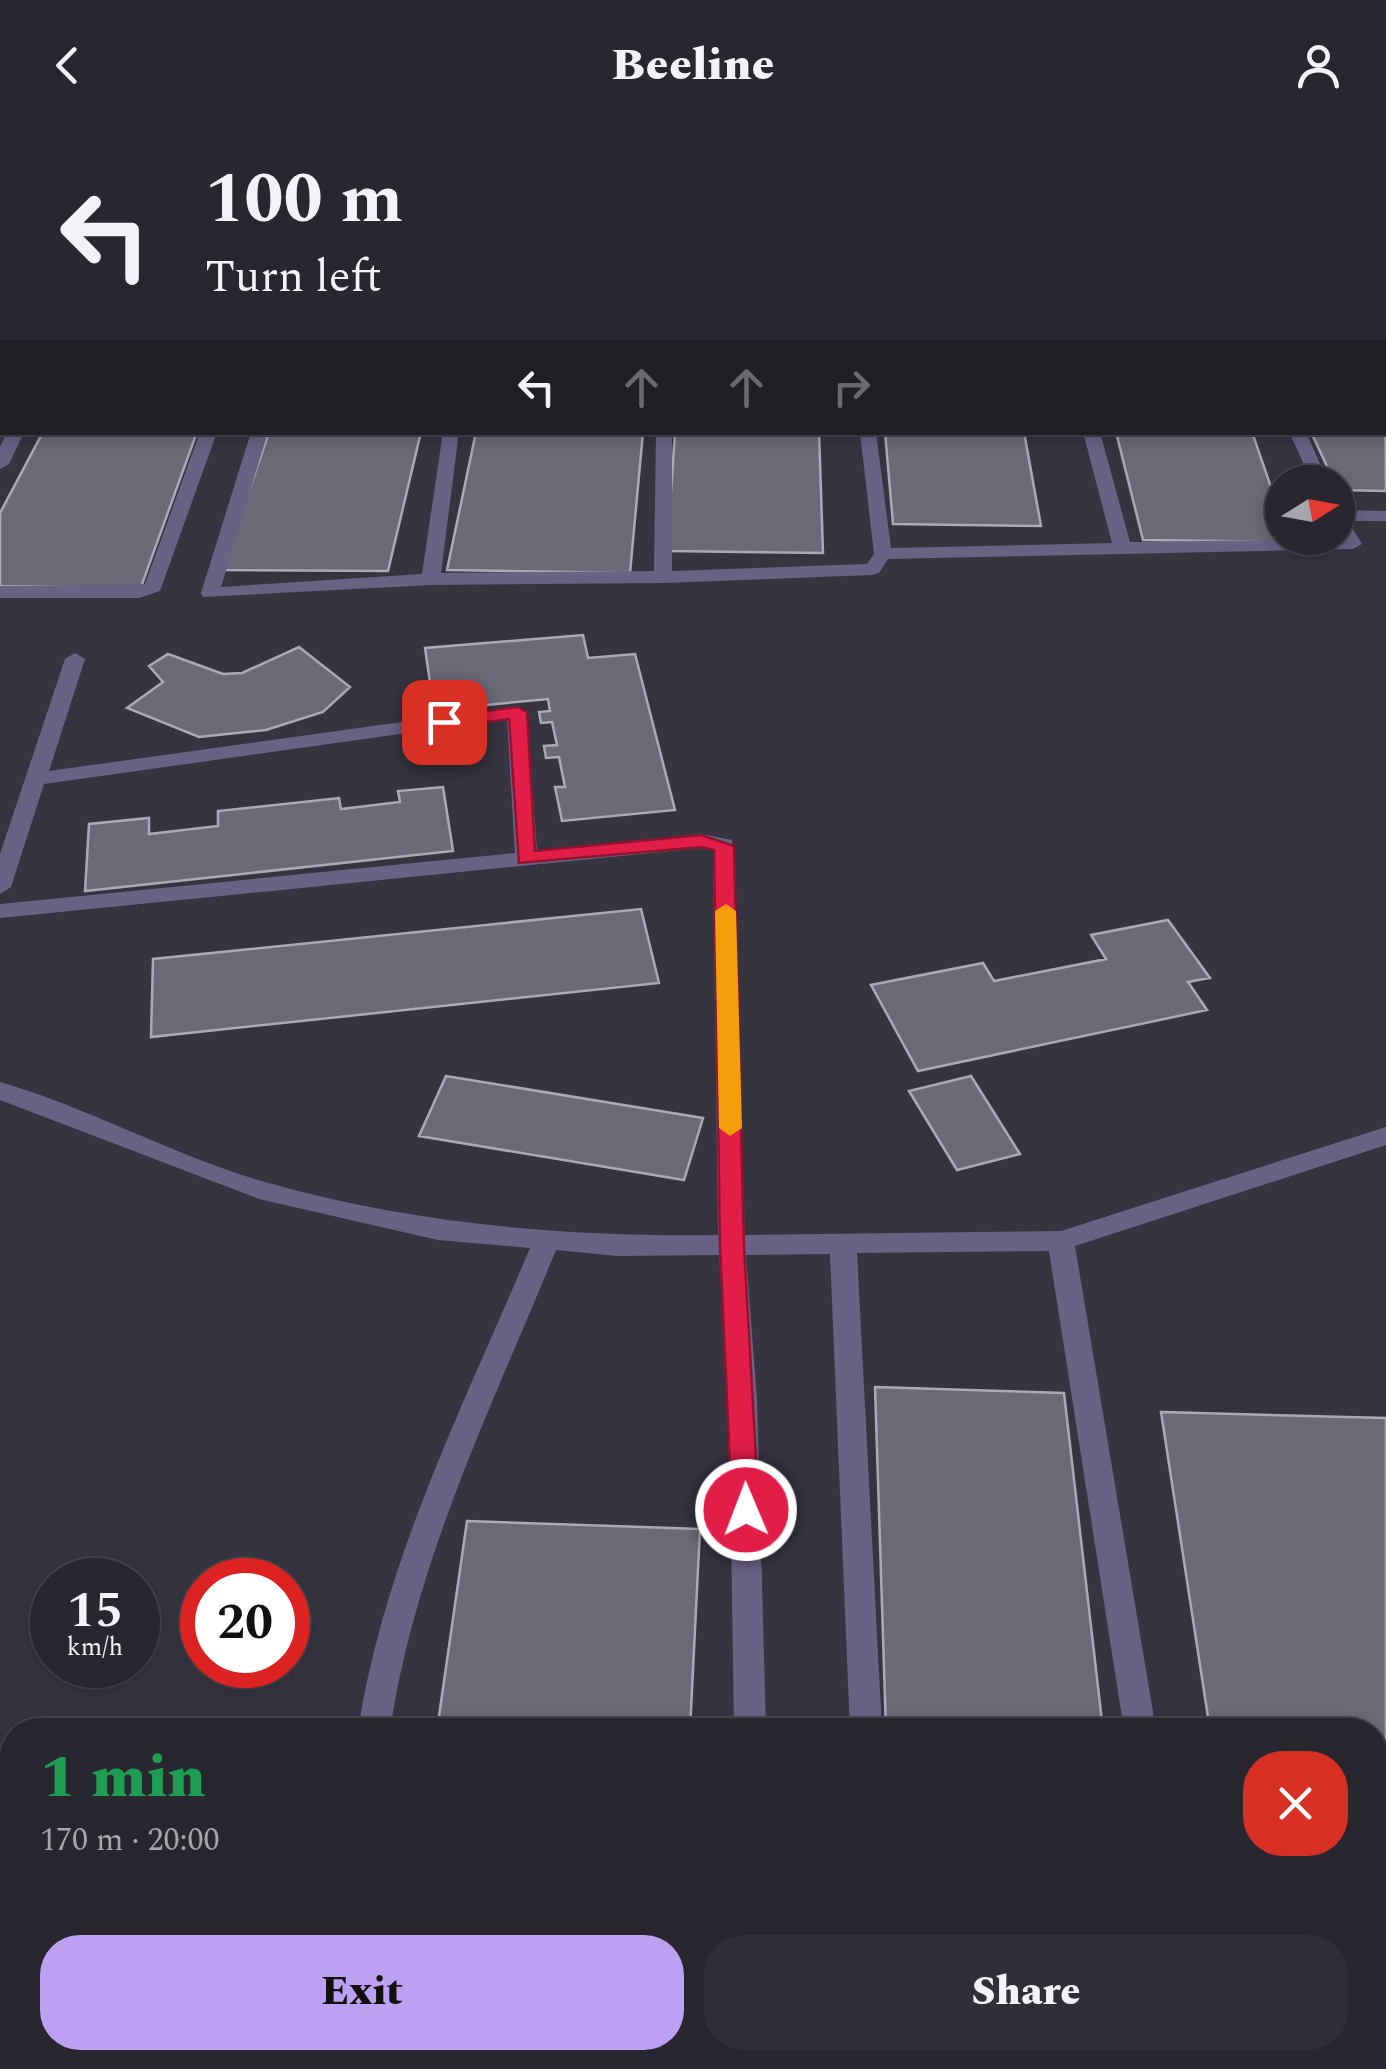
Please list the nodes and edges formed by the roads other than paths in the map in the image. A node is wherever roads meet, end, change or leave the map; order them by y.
1 (14, 435) edge
2 (208, 435) edge
3 (259, 435) edge
4 (450, 435) edge
5 (664, 435) edge
6 (868, 435) edge
7 (1092, 435) edge
8 (1298, 435) edge
9 (0, 464) edge
10 (1312, 465) edge
11 (1355, 516) edge
12 (1386, 516) edge
13 (1265, 546) edge
14 (1122, 548) junction
15 (883, 554) junction
16 (663, 577) junction
17 (432, 579) junction
18 (0, 592) edge
19 (75, 660) dead end
20 (38, 780) junction
21 (526, 858) junction
22 (0, 888) edge
23 (0, 911) edge
24 (0, 1092) edge
25 (1386, 1136) edge
26 (547, 1240) junction
27 (1060, 1242) junction
28 (843, 1245) junction
29 (732, 1246) junction
30 (375, 1718) edge
31 (750, 1718) edge
32 (865, 1718) edge
33 (1138, 1718) edge

1 - 9 street
2 - 18 street
3 - 17 street
4 - 17 street
5 - 16 street
6 - 15 street
7 - 14 street
8 - 10 street
11 - 12 street
13 - 14 street
14 - 15 street
15 - 16 street
16 - 17 street
19 - 20 street
20 - 21 street
20 - 22 street
21 - 23 street
21 - 29 street
24 - 26 street
25 - 27 street
26 - 29 street
26 - 30 street
27 - 28 street
27 - 33 street
28 - 29 street
28 - 32 street
29 - 31 street

